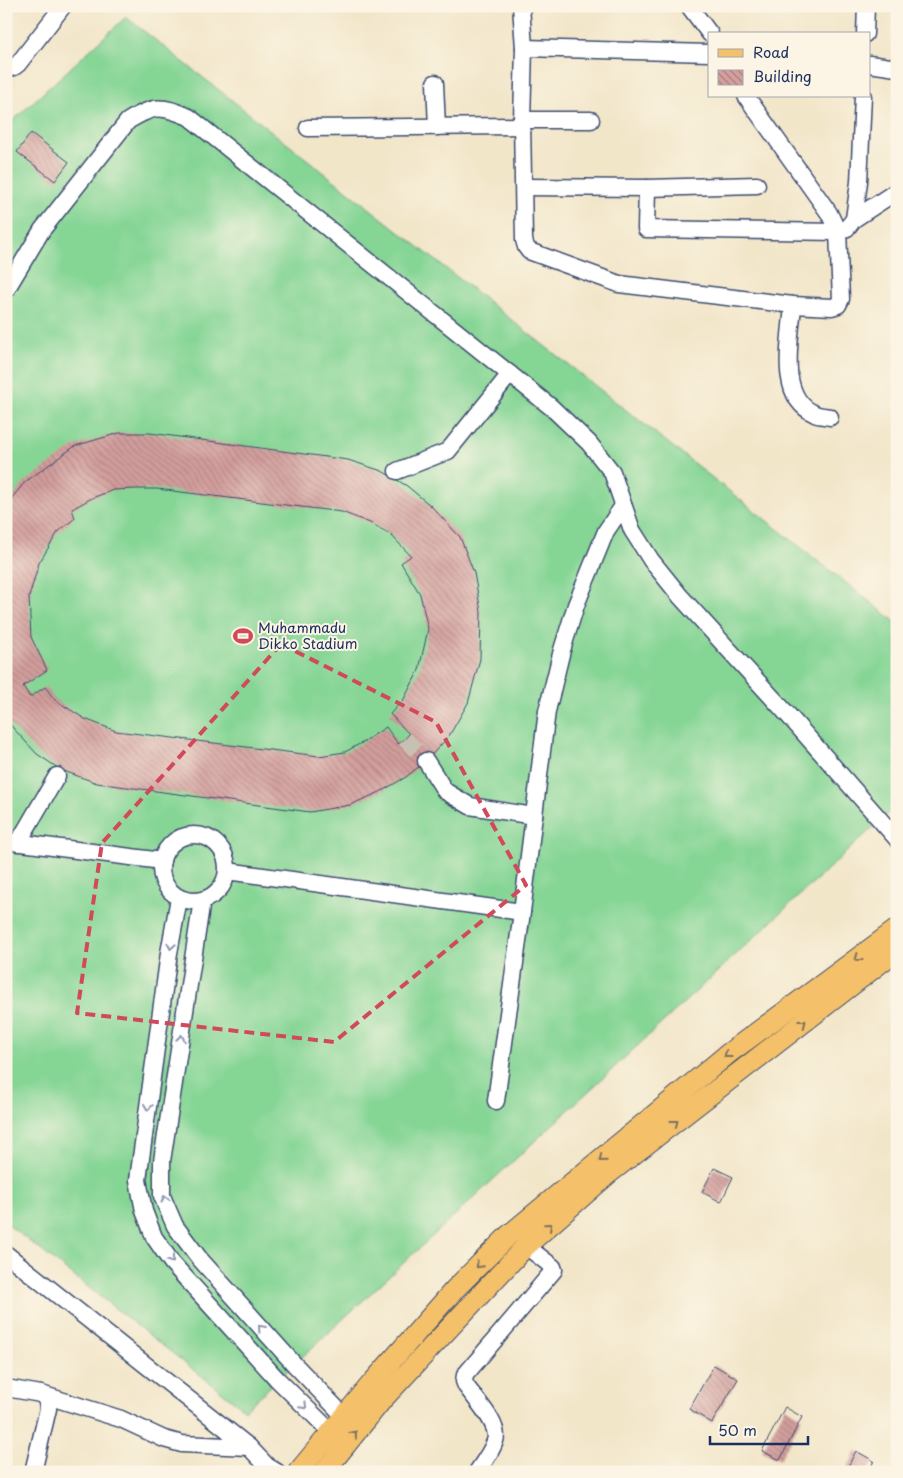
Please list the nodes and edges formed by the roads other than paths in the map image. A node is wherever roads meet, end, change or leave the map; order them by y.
1 (63, 6) edge
2 (521, 6) edge
3 (689, 6) edge
4 (866, 6) edge
5 (708, 32) edge
6 (865, 32) edge
7 (524, 48) junction
8 (708, 53) edge
9 (870, 64) edge
10 (897, 68) edge
11 (6, 69) edge
12 (435, 83) dead end
13 (747, 98) edge
14 (863, 98) edge
15 (591, 120) dead end
16 (522, 123) junction
17 (437, 127) junction
18 (308, 128) dead end
19 (757, 186) dead end
20 (524, 187) junction
21 (647, 188) junction
22 (897, 190) edge
23 (854, 218) junction
24 (838, 232) junction
25 (6, 290) edge
26 (793, 305) junction
27 (510, 374) junction
28 (830, 417) dead end
29 (397, 471) dead end
30 (623, 506) junction
31 (426, 761) tunnel mouth
32 (57, 776) dead end
33 (534, 816) junction
34 (897, 839) edge
35 (12, 842) edge
36 (162, 862) junction
37 (227, 871) junction
38 (179, 898) junction
39 (202, 900) junction
40 (522, 912) junction
41 (897, 929) edge
42 (897, 950) edge
43 (496, 1101) dead end
44 (526, 1246) junction
45 (6, 1254) edge
46 (6, 1388) edge
47 (41, 1394) junction
48 (344, 1416) junction
49 (331, 1432) junction
50 (249, 1446) junction
51 (33, 1472) edge
52 (277, 1472) edge
53 (298, 1472) edge
54 (324, 1472) edge
55 (477, 1472) edge

1 - 11 street
2 - 7 street
3 - 5 street
4 - 6 street
7 - 8 street
7 - 16 street
9 - 10 street
12 - 17 street
13 - 24 street
14 - 23 street
15 - 16 street
16 - 17 street
16 - 20 street
17 - 18 street
19 - 21 street
20 - 21 street
20 - 26 street
21 - 24 street
22 - 23 street
23 - 24 street
24 - 26 street
25 - 27 street
26 - 28 street
27 - 29 street
27 - 30 street
30 - 33 street
30 - 34 street
31 - 33 street
32 - 35 street
33 - 40 street
35 - 36 street
36 - 37 street
36 - 38 street
37 - 39 street
37 - 40 street
38 - 39 street
38 -> 49 street
48 -> 39 street
40 - 43 street
41 -> 48 main road
44 -> 42 main road
54 -> 44 main road
44 - 55 street
45 - 50 street
46 - 47 street
47 - 50 street
47 - 51 street
48 - 49 main road
49 - 53 main road
50 - 52 street

